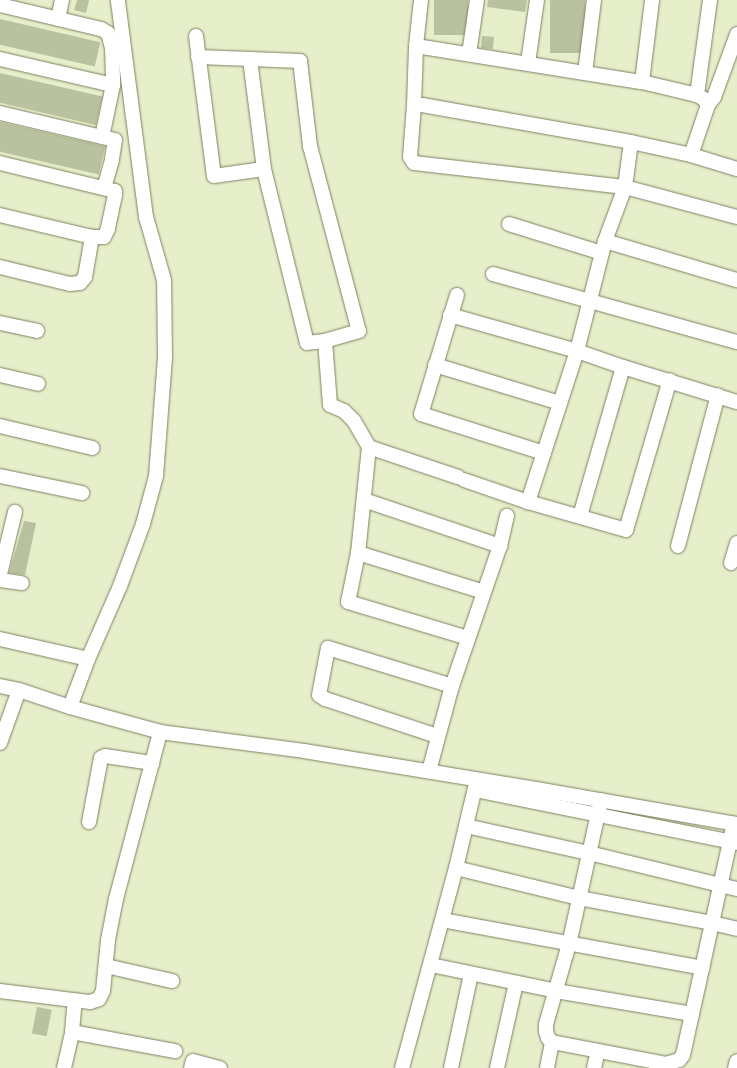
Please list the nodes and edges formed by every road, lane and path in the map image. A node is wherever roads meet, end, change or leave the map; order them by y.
1 (62, 0) edge
2 (118, 0) edge
3 (421, 0) edge
4 (477, 0) edge
5 (537, 0) edge
6 (594, 0) edge
7 (652, 0) edge
8 (710, 0) edge
9 (7, 4) edge
10 (58, 19) junction
11 (737, 34) edge
12 (196, 36) dead end
13 (416, 46) junction
14 (469, 54) junction
15 (198, 57) junction
16 (0, 59) edge
17 (250, 59) junction
18 (528, 63) junction
19 (584, 73) junction
20 (642, 82) junction
21 (113, 85) junction
22 (697, 95) junction
23 (414, 105) junction
24 (708, 105) junction
25 (0, 114) edge
26 (102, 137) junction
27 (631, 142) junction
28 (691, 155) junction
29 (0, 163) edge
30 (264, 169) junction
31 (737, 169) edge
32 (624, 187) junction
33 (104, 188) junction
34 (0, 215) edge
35 (737, 217) edge
36 (509, 224) dead end
37 (92, 237) junction
38 (604, 247) junction
39 (0, 267) edge
40 (493, 274) dead end
41 (737, 280) edge
42 (457, 294) dead end
43 (589, 301) junction
44 (450, 315) junction
45 (0, 323) edge
46 (37, 331) dead end
47 (324, 341) junction
48 (737, 342) edge
49 (577, 351) junction
50 (436, 365) junction
51 (623, 367) junction
52 (0, 375) edge
53 (670, 380) junction
54 (38, 384) dead end
55 (718, 396) junction
56 (737, 402) edge
57 (560, 403) junction
58 (0, 426) edge
59 (92, 448) dead end
60 (369, 448) junction
61 (544, 453) junction
62 (0, 476) edge
63 (82, 493) dead end
64 (364, 500) junction
65 (528, 502) junction
66 (15, 512) dead end
67 (508, 516) dead end
68 (580, 516) junction
69 (5, 530) edge
70 (737, 543) edge
71 (500, 546) junction
72 (678, 546) dead end
73 (358, 553) junction
74 (731, 563) dead end
75 (0, 574) edge
76 (0, 580) edge
77 (22, 583) dead end
78 (484, 592) junction
79 (0, 638) edge
80 (468, 638) junction
81 (88, 660) junction
82 (0, 686) edge
83 (452, 686) junction
84 (19, 690) junction
85 (70, 707) junction
86 (160, 732) junction
87 (437, 736) junction
88 (0, 743) edge
89 (152, 763) junction
90 (429, 771) junction
91 (476, 785) junction
92 (602, 800) junction
93 (598, 816) junction
94 (89, 822) dead end
95 (735, 824) edge
96 (466, 826) junction
97 (734, 843) edge
98 (589, 853) junction
99 (456, 868) junction
100 (721, 886) junction
101 (737, 888) edge
102 (579, 898) junction
103 (442, 920) junction
104 (712, 923) junction
105 (737, 930) edge
106 (569, 944) junction
107 (431, 965) junction
108 (106, 966) junction
109 (703, 968) junction
110 (471, 974) junction
111 (172, 981) dead end
112 (516, 983) junction
113 (0, 991) edge
114 (556, 991) junction
115 (75, 1000) junction
116 (692, 1014) junction
117 (72, 1032) junction
118 (552, 1042) junction
119 (175, 1051) dead end
120 (598, 1051) junction
121 (737, 1061) edge
122 (639, 1063) edge
123 (64, 1068) edge
124 (191, 1068) edge
125 (220, 1068) edge
126 (402, 1068) edge
127 (451, 1068) edge
128 (497, 1068) edge
129 (547, 1068) edge
130 (594, 1068) edge
131 (735, 1068) edge

1 - 10 street
2 - 81 street
3 - 13 street
4 - 14 street
5 - 18 street
6 - 19 street
7 - 20 street
8 - 22 street
9 - 10 street
10 - 21 street
11 - 24 street
12 - 15 street
13 - 14 street
13 - 23 street
14 - 18 street
15 - 17 street
15 - 30 street
16 - 21 street
17 - 30 street
17 - 47 street
18 - 19 street
19 - 20 street
20 - 22 street
21 - 26 street
22 - 24 street
23 - 27 street
23 - 32 street
24 - 28 street
25 - 26 street
26 - 33 street
27 - 28 street
27 - 32 street
28 - 31 street
29 - 33 street
30 - 47 street
32 - 35 street
32 - 38 street
33 - 37 street
34 - 37 street
36 - 38 street
37 - 39 street
38 - 41 street
38 - 43 street
40 - 43 street
42 - 44 street
43 - 48 street
43 - 49 street
44 - 49 street
44 - 50 street
45 - 46 street
47 - 60 street
49 - 51 street
49 - 57 street
50 - 57 street
50 - 61 street
51 - 53 street
51 - 68 street
52 - 54 street
53 - 55 street
53 - 68 street
55 - 56 street
55 - 72 street
57 - 61 street
58 - 59 street
60 - 64 street
60 - 65 street
61 - 65 street
62 - 63 street
64 - 71 street
64 - 73 street
65 - 68 street
66 - 69 street
67 - 71 street
69 - 75 street
70 - 74 street
71 - 78 street
73 - 78 street
73 - 80 street
76 - 77 street
78 - 80 street
79 - 81 street
80 - 83 street
81 - 85 street
82 - 84 street
83 - 87 street
83 - 87 street
84 - 85 street
84 - 88 street
85 - 86 street
86 - 89 street
86 - 90 street
87 - 90 street
89 - 94 street
89 - 108 street
90 - 91 street
91 - 92 street
91 - 93 street
91 - 96 street
92 - 93 street
92 - 95 street
93 - 97 street
93 - 98 street
95 - 97 street
96 - 98 street
96 - 99 street
97 - 100 street
98 - 100 street
98 - 102 street
99 - 102 street
99 - 103 street
100 - 101 street
100 - 104 street
102 - 104 street
102 - 106 street
103 - 106 street
103 - 107 street
104 - 105 street
104 - 109 street
106 - 109 street
106 - 114 street
107 - 110 street
107 - 126 street
108 - 111 street
108 - 115 street
109 - 116 street
110 - 112 street
110 - 127 street
112 - 114 street
112 - 128 street
113 - 115 street
114 - 116 street
114 - 118 street
115 - 117 street
116 - 122 street
117 - 119 street
117 - 123 street
118 - 120 street
118 - 129 street
120 - 122 street
120 - 130 street
121 - 131 street
124 - 125 street

